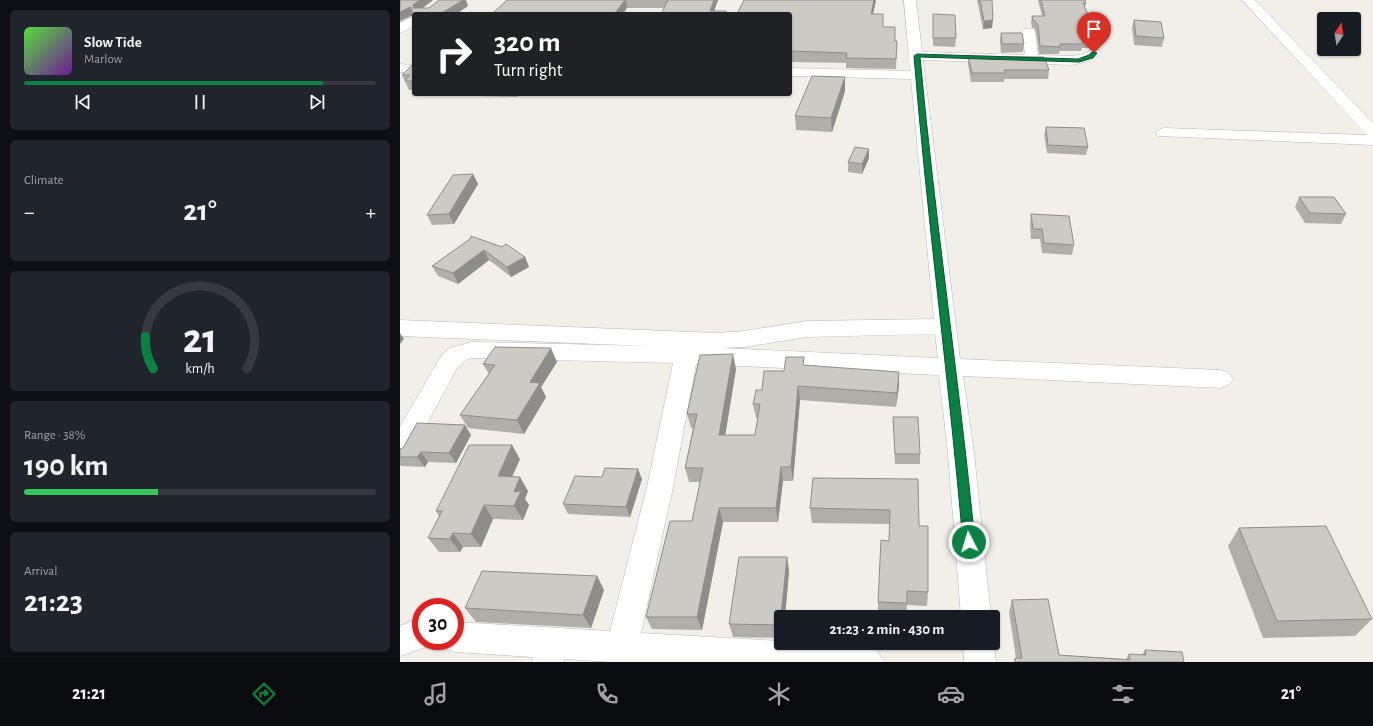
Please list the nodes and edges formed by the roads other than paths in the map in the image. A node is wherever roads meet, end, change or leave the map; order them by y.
1 (910, 0) edge
2 (1248, 0) edge
3 (412, 21) edge
4 (400, 30) edge
5 (1028, 32) dead end
6 (1094, 53) dead end
7 (1026, 59) junction
8 (917, 65) junction
9 (400, 68) edge
10 (412, 69) edge
11 (792, 72) edge
12 (1373, 132) edge
13 (1164, 133) dead end
14 (1373, 140) edge
15 (946, 326) junction
16 (400, 328) edge
17 (686, 355) junction
18 (949, 367) junction
19 (1221, 379) dead end
20 (400, 450) edge
21 (975, 610) edge
22 (464, 638) edge
23 (622, 647) junction
24 (979, 650) edge
25 (550, 652) edge
26 (867, 662) edge
27 (980, 662) edge

1 - 8 street
2 - 12 street
3 - 4 street
5 - 7 street
6 - 7 street
7 - 8 street
8 - 11 street
8 - 15 street
9 - 10 street
13 - 14 street
15 - 16 street
15 - 18 street
17 - 18 street
17 - 20 street
17 - 23 street
18 - 19 street
18 - 21 street
22 - 25 street
23 - 25 street
23 - 26 street
24 - 27 street

